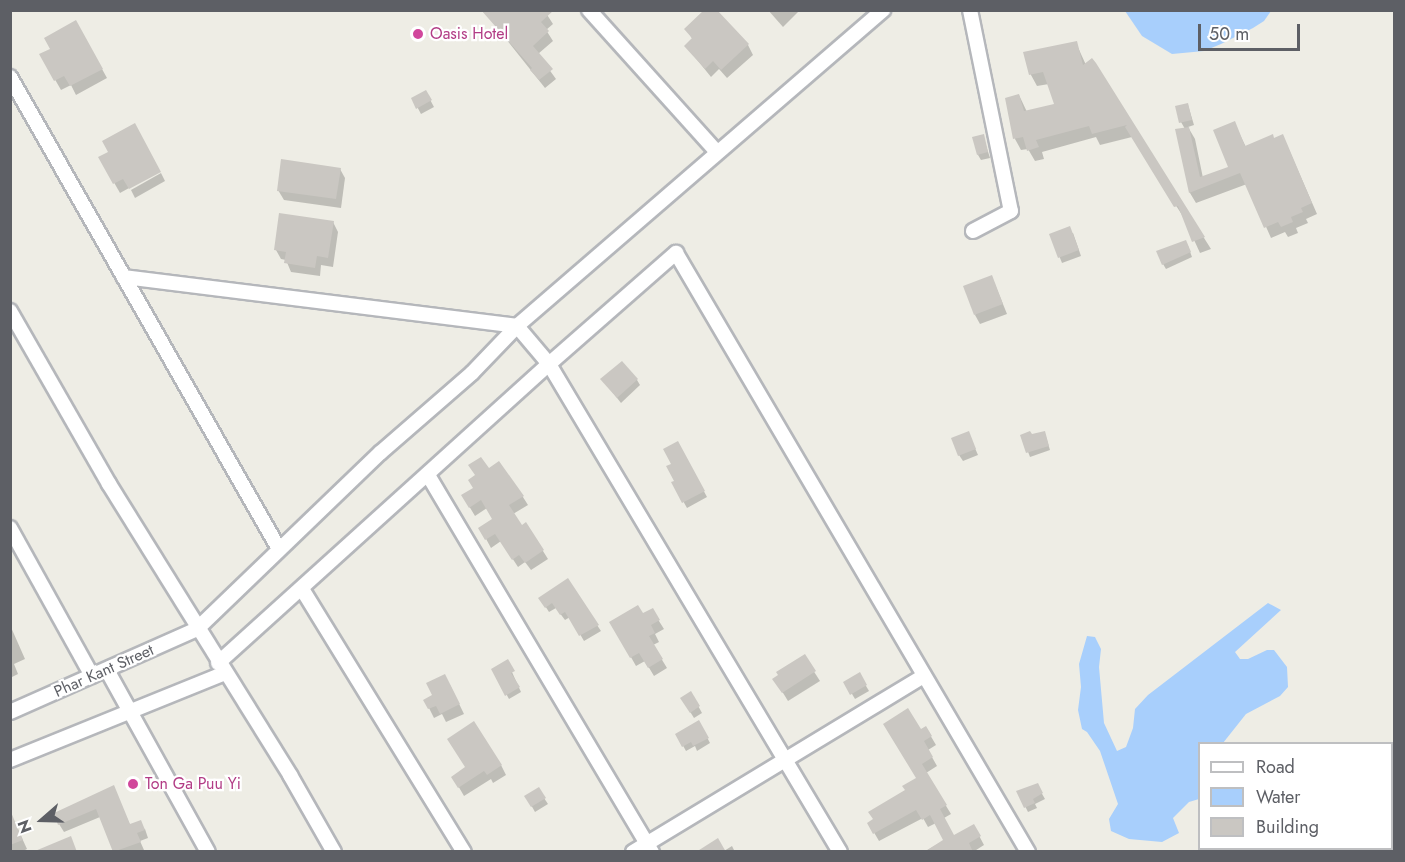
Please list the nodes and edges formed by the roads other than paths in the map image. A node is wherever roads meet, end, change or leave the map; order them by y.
1 (589, 10) edge
2 (883, 10) edge
3 (970, 10) edge
4 (10, 77) edge
5 (717, 152) junction
6 (973, 231) dead end
7 (124, 277) junction
8 (10, 311) edge
9 (517, 326) junction
10 (549, 364) junction
11 (428, 475) junction
12 (10, 528) edge
13 (279, 549) junction
14 (302, 589) junction
15 (198, 629) junction
16 (222, 668) junction
17 (107, 670) junction
18 (92, 676) junction
19 (924, 676) junction
20 (128, 711) junction
21 (10, 712) edge
22 (785, 759) junction
23 (10, 760) edge
24 (650, 847) edge
25 (208, 852) edge
26 (334, 852) edge
27 (464, 852) edge
28 (633, 852) edge
29 (840, 852) edge
30 (1028, 852) edge

1 - 5 street
2 - 5 street
3 - 6 street
4 - 7 street
5 - 9 street
7 - 9 street
7 - 13 street
8 - 15 street
9 - 10 street
9 - 13 street
10 - 11 street
10 - 19 street
10 - 22 street
11 - 14 street
11 - 24 street
12 - 18 street
13 - 15 street
14 - 16 street
14 - 27 street
15 - 16 street
15 - 17 street, Phar Kant Street
16 - 20 street
16 - 26 street
17 - 18 street, Phar Kant Street
17 - 20 street
18 - 21 street, Phar Kant Street
19 - 22 street
19 - 30 street
20 - 23 street
20 - 25 street
22 - 24 street
22 - 29 street
24 - 28 street

